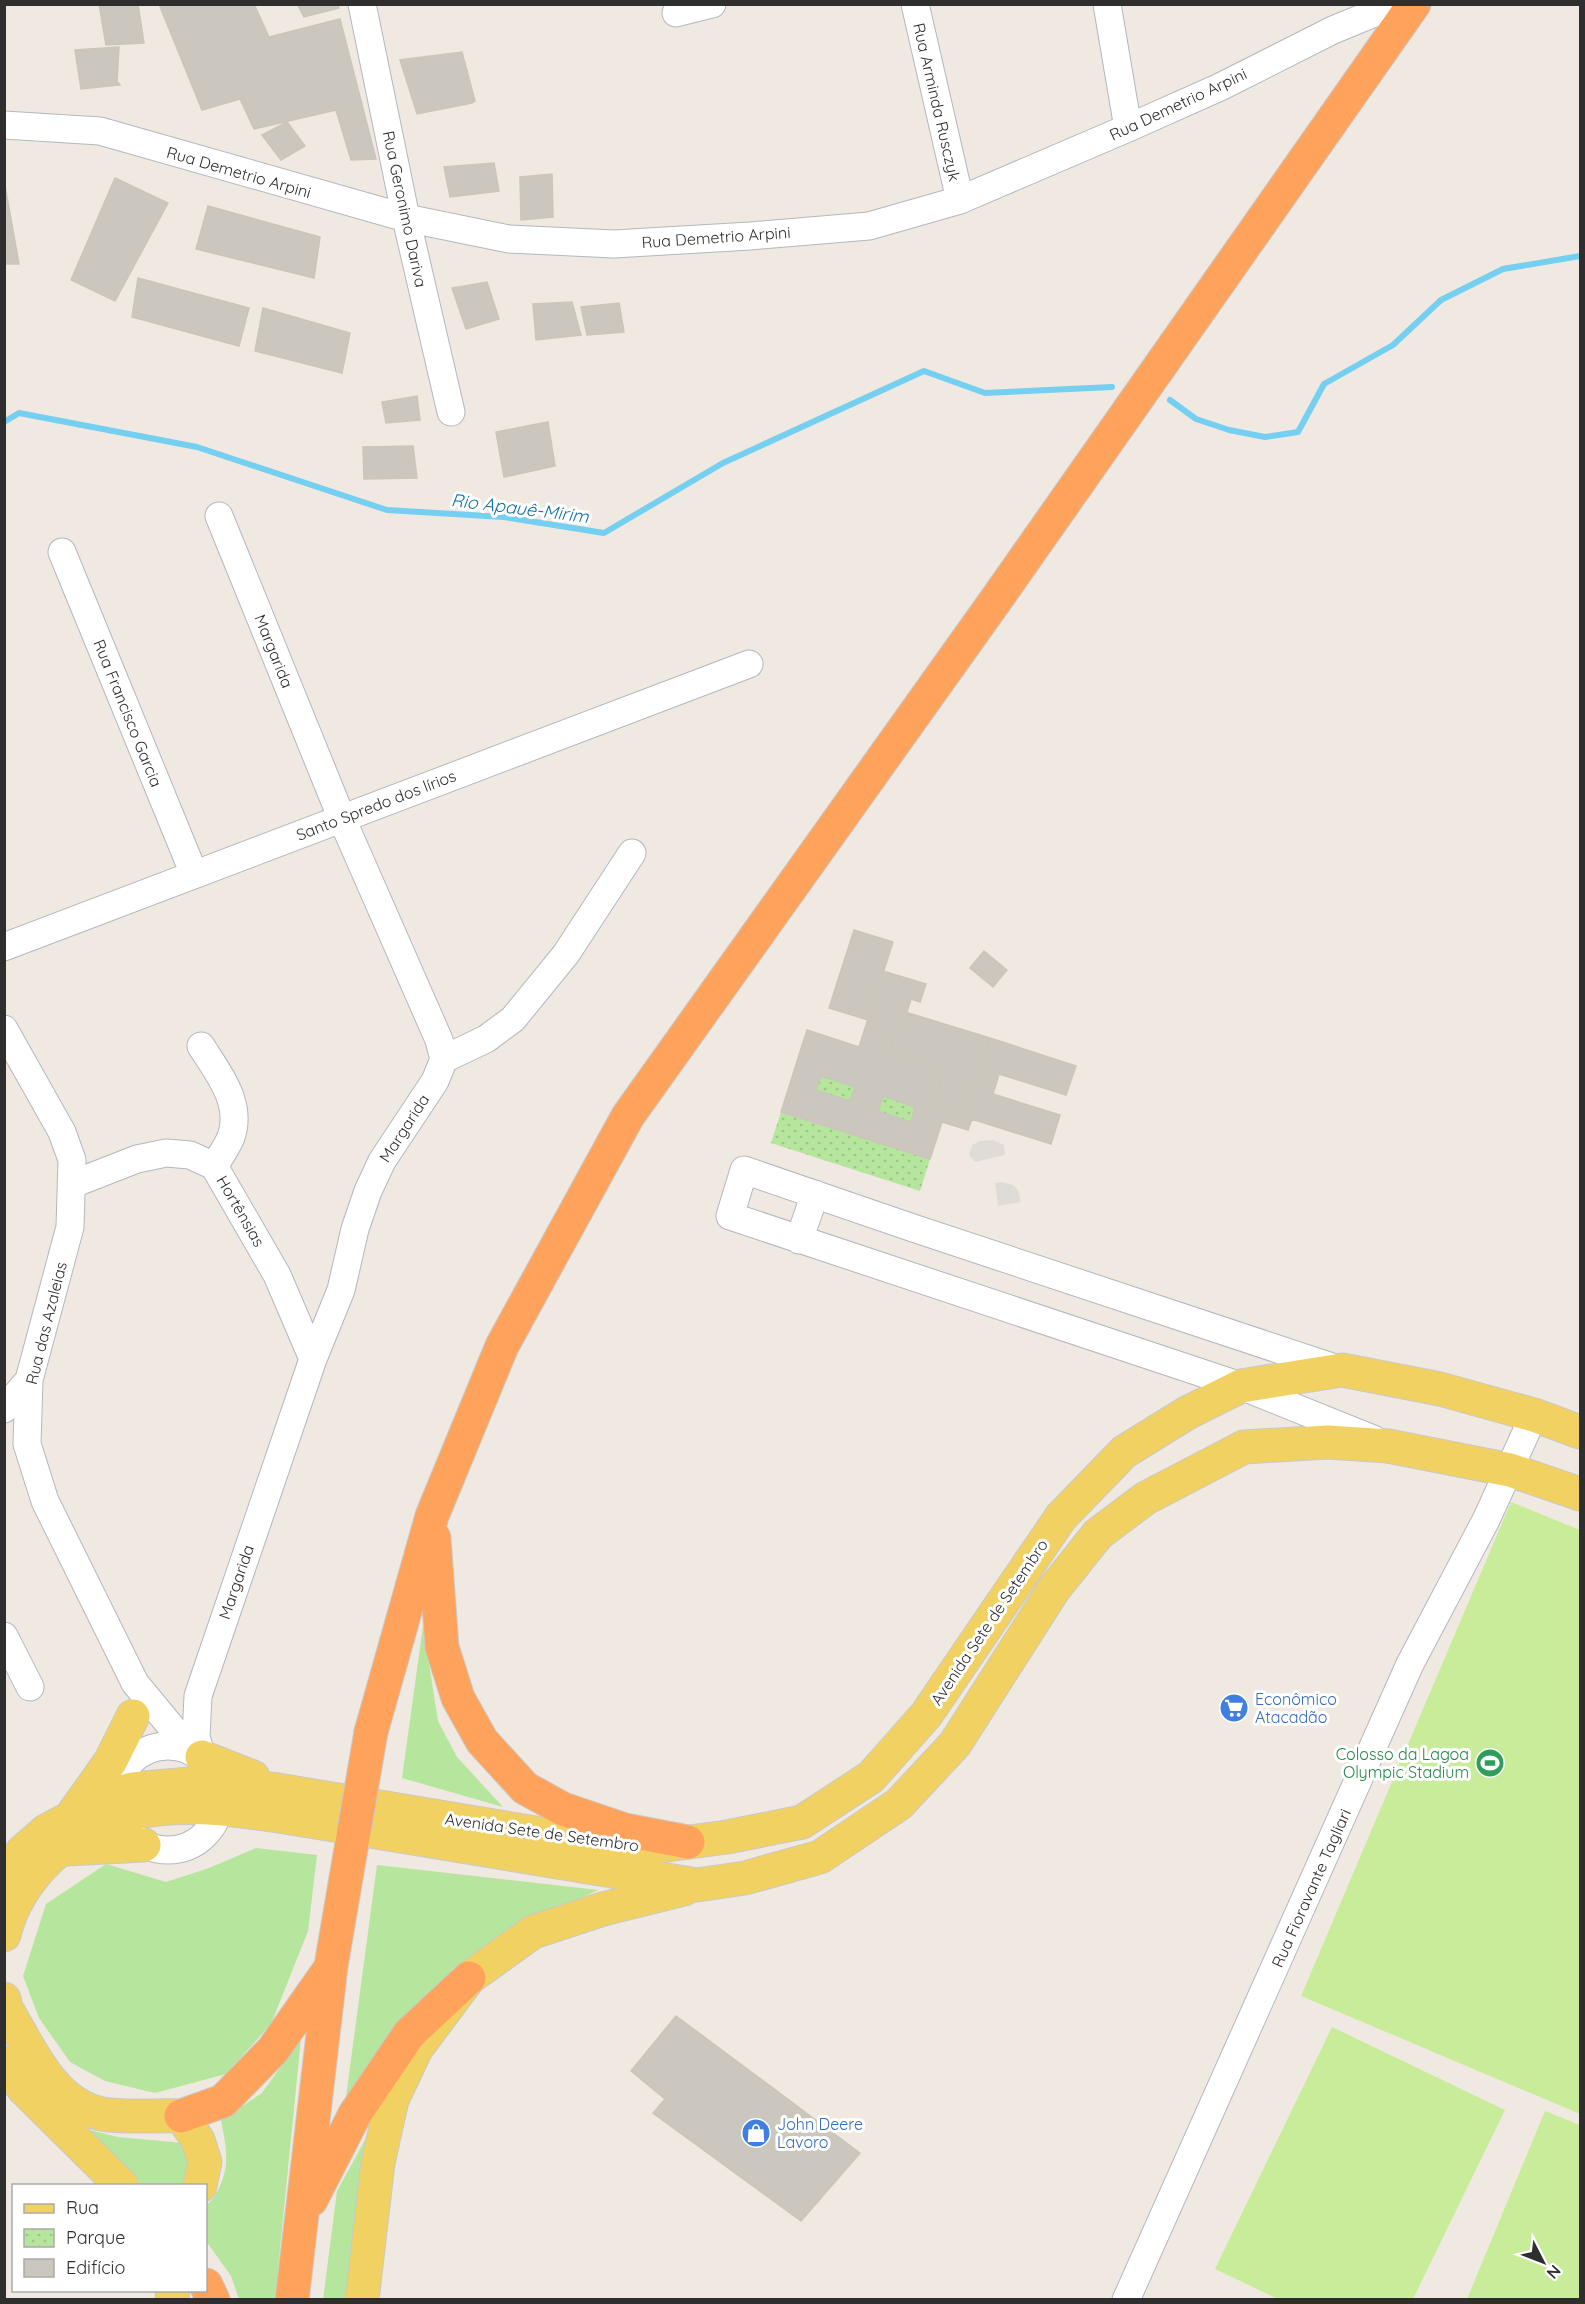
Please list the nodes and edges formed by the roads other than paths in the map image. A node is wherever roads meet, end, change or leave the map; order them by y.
1 (362, 4) edge
2 (712, 4) edge
3 (915, 4) edge
4 (1107, 4) edge
5 (1396, 4) edge
6 (1414, 4) edge
7 (676, 13) dead end
8 (4, 125) edge
9 (1128, 128) junction
10 (960, 200) junction
11 (406, 218) junction
12 (451, 412) dead end
13 (219, 516) dead end
14 (62, 552) dead end
15 (749, 664) dead end
16 (342, 819) junction
17 (632, 853) dead end
18 (194, 874) junction
19 (4, 947) edge
20 (4, 1029) edge
21 (201, 1046) dead end
22 (444, 1059) junction
23 (214, 1166) junction
24 (73, 1184) junction
25 (815, 1194) junction
26 (799, 1240) junction
27 (313, 1359) junction
28 (1342, 1370) junction
29 (29, 1380) junction
30 (1241, 1386) junction
31 (4, 1409) edge
32 (1534, 1415) junction
33 (1581, 1432) edge
34 (1388, 1446) junction
35 (1510, 1470) junction
36 (1581, 1494) edge
37 (432, 1515) junction
38 (4, 1636) edge
39 (135, 1683) junction
40 (30, 1687) dead end
41 (133, 1716) junction
42 (132, 1759) junction
43 (208, 1786) junction
44 (116, 1805) junction
45 (71, 1817) junction
46 (688, 1842) junction
47 (144, 1845) junction
48 (59, 1850) junction
49 (4, 1872) edge
50 (697, 1885) junction
51 (4, 1935) edge
52 (331, 1966) junction
53 (469, 1978) junction
54 (4, 1999) edge
55 (4, 2063) edge
56 (181, 2115) junction
57 (120, 2184) edge
58 (200, 2184) edge
59 (302, 2217) junction
60 (292, 2300) edge
61 (362, 2300) edge
62 (1126, 2300) edge

1 - 11 street, Rua Geronimo Dariva
2 - 7 street
3 - 10 street, Rua Arminda Rusczyk
4 - 9 street
5 - 9 street, Rua Demetrio Arpini
6 - 37 highway
8 - 11 street, Rua Demetrio Arpini
9 - 10 street, Rua Demetrio Arpini
10 - 11 street, Rua Demetrio Arpini
11 - 12 street, Rua Geronimo Dariva
13 - 16 street, Margarida
14 - 18 street, Rua Francisco Garcia
15 - 16 street, Santo Spredo dos lírios
16 - 18 street, Santo Spredo dos lírios
16 - 22 street, Margarida
17 - 22 street
18 - 19 street, Santo Spredo dos lírios
20 - 24 street, Rua das Azaleias
21 - 23 street
22 - 27 street, Margarida
23 - 24 street, Hortênsias
23 - 27 street, Hortênsias
24 - 29 street, Rua das Azaleias
25 - 26 street
25 - 26 street, Avenida Sete de Setembro
25 - 28 street, Avenida Sete de Setembro
26 - 30 street, Avenida Sete de Setembro
27 - 43 street, Margarida
28 - 30 main road, Avenida Sete de Setembro
28 - 32 main road, Avenida Sete de Setembro
29 - 31 street
29 - 39 street, Rua das Azaleias
30 - 34 street, Avenida Sete de Setembro
30 - 46 main road, Avenida Sete de Setembro
32 - 33 main road, Avenida Sete de Setembro
32 - 35 street, Rua Fioravante Tagliari
34 - 35 main road, Avenida Sete de Setembro
34 - 50 main road, Avenida Sete de Setembro
35 - 36 main road, Avenida Sete de Setembro
35 - 62 street, Rua Fioravante Tagliari
37 - 46 highway
37 - 52 highway, bridge
38 - 40 street
39 - 41 street, Rua das Azaleias
39 - 43 street, Rua das Azaleias
41 - 42 street, Rua das Azaleias
41 - 45 main road
42 - 43 street
42 - 44 street
43 - 44 main road, Avenida Sete de Setembro
43 - 46 main road, Avenida Sete de Setembro
43 - 47 street
43 - 50 main road, Avenida Sete de Setembro
44 - 45 main road, Avenida Sete de Setembro
44 - 47 street
44 - 48 main road, Avenida Sete de Setembro
45 - 49 main road, Avenida Sete de Setembro
47 - 48 main road
48 - 51 main road, Avenida Sete de Setembro
50 - 53 main road, Avenida Sete de Setembro
52 - 56 highway
52 - 59 highway
53 - 59 highway
53 - 61 main road, Avenida Sete de Setembro
54 - 56 main road
55 - 57 main road
56 - 58 main road
59 - 60 highway

